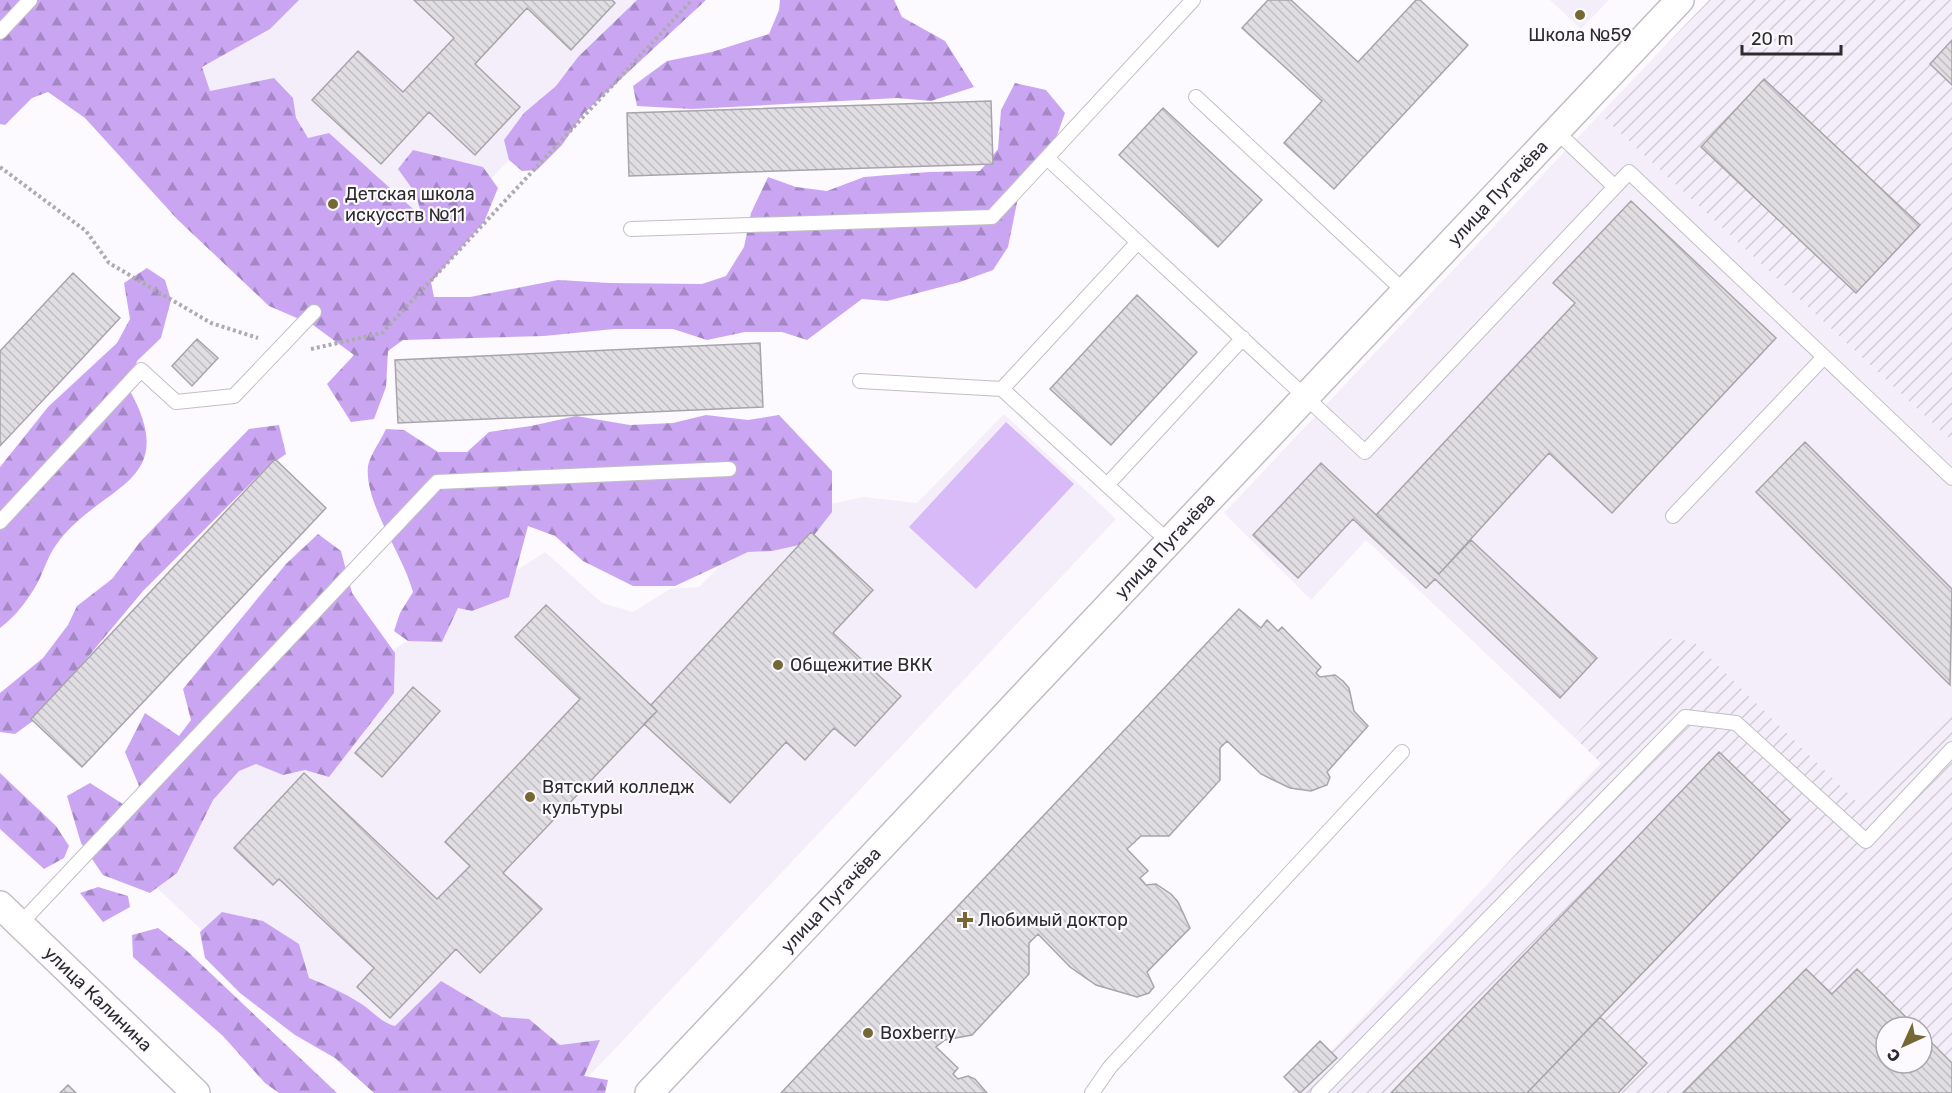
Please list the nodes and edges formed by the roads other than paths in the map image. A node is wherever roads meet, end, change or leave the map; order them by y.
1 (30, 0) edge
2 (1193, 0) edge
3 (1680, 0) edge
4 (0, 32) edge
5 (1196, 97) dead end
6 (1556, 131) junction
7 (1047, 158) junction
8 (1615, 187) junction
9 (631, 229) dead end
10 (1138, 242) junction
11 (1405, 292) junction
12 (314, 312) dead end
13 (1243, 338) junction
14 (1824, 357) junction
15 (860, 381) dead end
16 (1002, 388) junction
17 (1306, 396) junction
18 (729, 469) dead end
19 (1952, 478) edge
20 (1107, 485) junction
21 (1673, 516) dead end
22 (0, 522) edge
23 (1169, 542) junction
24 (1952, 749) edge
25 (1402, 752) dead end
26 (0, 905) edge
27 (20, 924) junction
28 (196, 1093) edge
29 (649, 1093) edge
30 (1092, 1093) edge
31 (1318, 1093) edge

1 - 4 lane
2 - 7 lane
3 - 6 street, улица Пугачёва
5 - 11 lane
6 - 8 lane
6 - 11 street, улица Пугачёва
7 - 9 lane
7 - 10 lane
8 - 14 lane
8 - 17 lane
10 - 13 lane
10 - 16 lane
11 - 17 street, улица Пугачёва
12 - 22 lane
13 - 17 lane
13 - 20 lane
14 - 19 lane
14 - 21 lane
15 - 16 lane
16 - 20 lane
17 - 23 street, улица Пугачёва
18 - 27 lane
20 - 23 lane
23 - 29 street, улица Пугачёва
24 - 31 lane
25 - 30 lane
26 - 27 street, улица Калинина
27 - 28 street, улица Калинина

